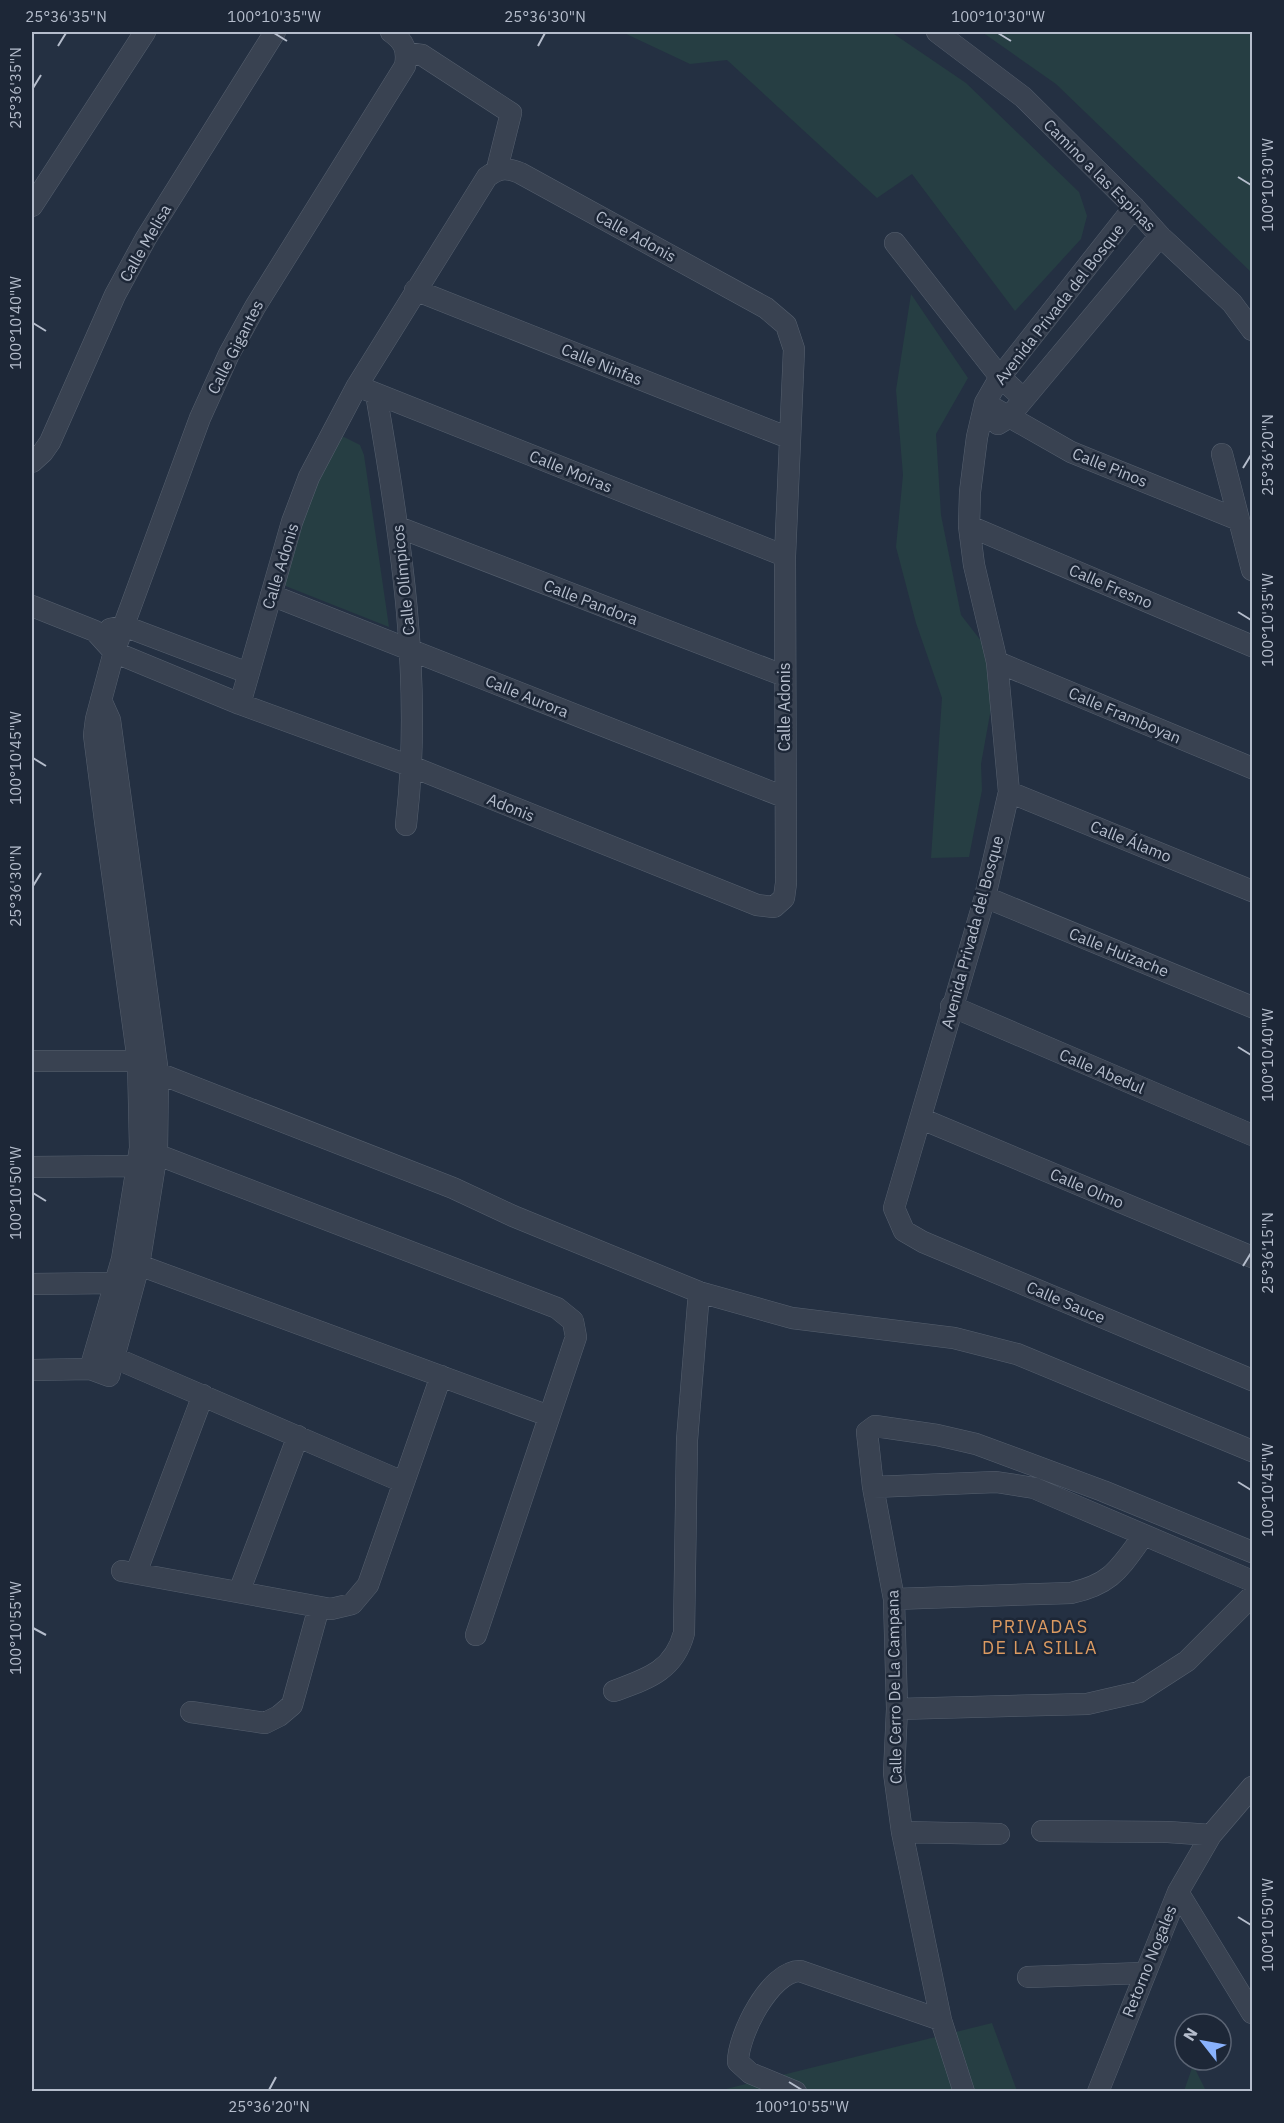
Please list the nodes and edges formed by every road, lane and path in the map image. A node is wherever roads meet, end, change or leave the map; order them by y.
1 (145, 32) edge
2 (275, 32) edge
3 (391, 32) edge
4 (937, 32) edge
5 (406, 60) junction
6 (497, 169) junction
7 (32, 206) edge
8 (1134, 207) junction
9 (1160, 236) junction
10 (895, 243) dead end
11 (416, 290) junction
12 (1252, 330) edge
13 (1000, 377) junction
14 (366, 390) junction
15 (1023, 398) junction
16 (985, 403) junction
17 (1008, 418) junction
18 (977, 437) junction
19 (789, 438) junction
20 (1222, 454) dead end
21 (32, 462) edge
22 (1239, 520) junction
23 (969, 526) junction
24 (398, 527) junction
25 (786, 556) junction
26 (1252, 570) edge
27 (271, 595) junction
28 (32, 606) edge
29 (124, 626) junction
30 (95, 631) junction
31 (1252, 646) edge
32 (410, 650) junction
33 (114, 652) junction
34 (997, 662) junction
35 (248, 673) junction
36 (784, 676) junction
37 (102, 700) junction
38 (240, 704) junction
39 (413, 767) junction
40 (1252, 768) edge
41 (1009, 792) junction
42 (784, 797) junction
43 (406, 825) dead end
44 (1252, 891) edge
45 (985, 897) junction
46 (781, 903) joint
47 (951, 1006) junction
48 (1252, 1007) edge
49 (32, 1061) edge
50 (138, 1061) junction
51 (158, 1073) junction
52 (922, 1119) junction
53 (1252, 1135) edge
54 (145, 1155) junction
55 (32, 1167) edge
56 (894, 1208) joint
57 (1252, 1257) edge
58 (130, 1262) junction
59 (32, 1284) edge
60 (115, 1284) junction
61 (699, 1292) junction
62 (99, 1358) junction
63 (32, 1370) edge
64 (441, 1376) junction
65 (1252, 1380) edge
66 (203, 1395) junction
67 (549, 1416) junction
68 (298, 1436) junction
69 (1252, 1451) edge
70 (403, 1482) junction
71 (873, 1487) junction
72 (1144, 1535) junction
73 (1252, 1554) edge
74 (1244, 1578) edge
75 (239, 1592) junction
76 (1252, 1596) edge
77 (894, 1599) junction
78 (319, 1607) junction
79 (476, 1635) dead end
80 (614, 1691) dead end
81 (897, 1709) junction
82 (191, 1712) dead end
83 (1252, 1787) edge
84 (1042, 1831) dead end
85 (902, 1832) junction
86 (999, 1834) dead end
87 (1211, 1835) junction
88 (1178, 1892) junction
89 (1143, 1973) junction
90 (1028, 1977) dead end
91 (1250, 2001) edge
92 (941, 2020) junction
93 (796, 2091) edge
94 (964, 2091) edge
95 (1098, 2091) edge

1 - 7 street
2 - 21 street, Calle Melisa
3 - 5 street
4 - 8 street, Camino a las Espinas
5 - 6 street
5 - 29 street, Calle Gigantes
6 - 11 street, Calle Adonis
6 - 19 street, Calle Adonis
8 - 9 street, Camino a las Espinas
8 - 13 street, Avenida Privada del Bosque
9 - 12 street, Camino a las Espinas
9 - 15 street, Avenida Privada del Bosque
10 - 13 street
11 - 14 street, Calle Adonis
11 - 19 street, Calle Ninfas
13 - 15 street
13 - 16 street, Avenida Privada del Bosque
14 - 24 street, Calle Olímpicos
14 - 25 street, Calle Moiras
14 - 27 street, Calle Adonis
15 - 17 street, Avenida Privada del Bosque
16 - 17 street, Calle Pinos
16 - 18 street, Avenida Privada del Bosque
17 - 18 street, Avenida Privada del Bosque
17 - 22 street, Calle Pinos
18 - 23 street, Avenida Privada del Bosque
19 - 25 street, Calle Adonis
20 - 22 street
22 - 26 street
23 - 31 street, Calle Fresno
23 - 34 street, Avenida Privada del Bosque
24 - 32 street, Calle Olímpicos
24 - 36 street, Calle Pandora
25 - 36 street, Calle Adonis
27 - 32 street, Calle Aurora
27 - 35 street, Calle Adonis
28 - 30 street
29 - 30 street
29 - 33 street, Calle Gigantes
29 - 35 street
30 - 33 street
32 - 39 street, Calle Olímpicos
32 - 42 street, Calle Aurora
33 - 37 street, Calle Gigantes
33 - 38 street, Adonis
34 - 40 street, Calle Framboyan
34 - 41 street, Avenida Privada del Bosque
35 - 38 street, Calle Adonis
36 - 42 street, Calle Adonis
37 - 50 street, Calle Gigantes
37 - 51 street
38 - 39 street, Adonis
39 - 43 street, Calle Olímpicos
39 - 46 street, Adonis
41 - 44 street, Calle Álamo
41 - 45 street, Avenida Privada del Bosque
42 - 46 street, Calle Adonis
45 - 47 street, Avenida Privada del Bosque
45 - 48 street, Calle Huizache
47 - 52 street, Avenida Privada del Bosque
47 - 53 street, Calle Abedul
49 - 50 street
50 - 51 street
50 - 54 street, Calle Gigantes
51 - 54 street
51 - 61 street
52 - 56 street, Avenida Privada del Bosque
52 - 57 street, Calle Olmo
54 - 55 street
54 - 58 street
54 - 67 street
56 - 65 street, Calle Sauce
58 - 60 street
58 - 62 street
58 - 64 street
59 - 60 street
60 - 62 street
61 - 69 street
61 - 80 street
62 - 63 street
62 - 66 street
64 - 67 street
64 - 70 street
66 - 68 street
66 - 75 street
67 - 79 street
68 - 70 street
68 - 75 street
70 - 78 street
71 - 72 street
71 - 73 street, Calle Cerro De La Campana
71 - 77 street, Calle Cerro De La Campana
72 - 74 street
72 - 77 street
73 - 74 street
75 - 78 street
76 - 81 street
77 - 81 street, Calle Cerro De La Campana
78 - 82 street
81 - 85 street, Calle Cerro De La Campana
83 - 87 street, Retorno Nogales
84 - 87 street
85 - 86 street
85 - 92 street, Calle Cerro De La Campana
87 - 88 street, Retorno Nogales
88 - 89 street, Retorno Nogales
88 - 91 street
89 - 90 street
89 - 95 street, Retorno Nogales
92 - 93 street
92 - 94 street, Calle Cerro De La Campana

